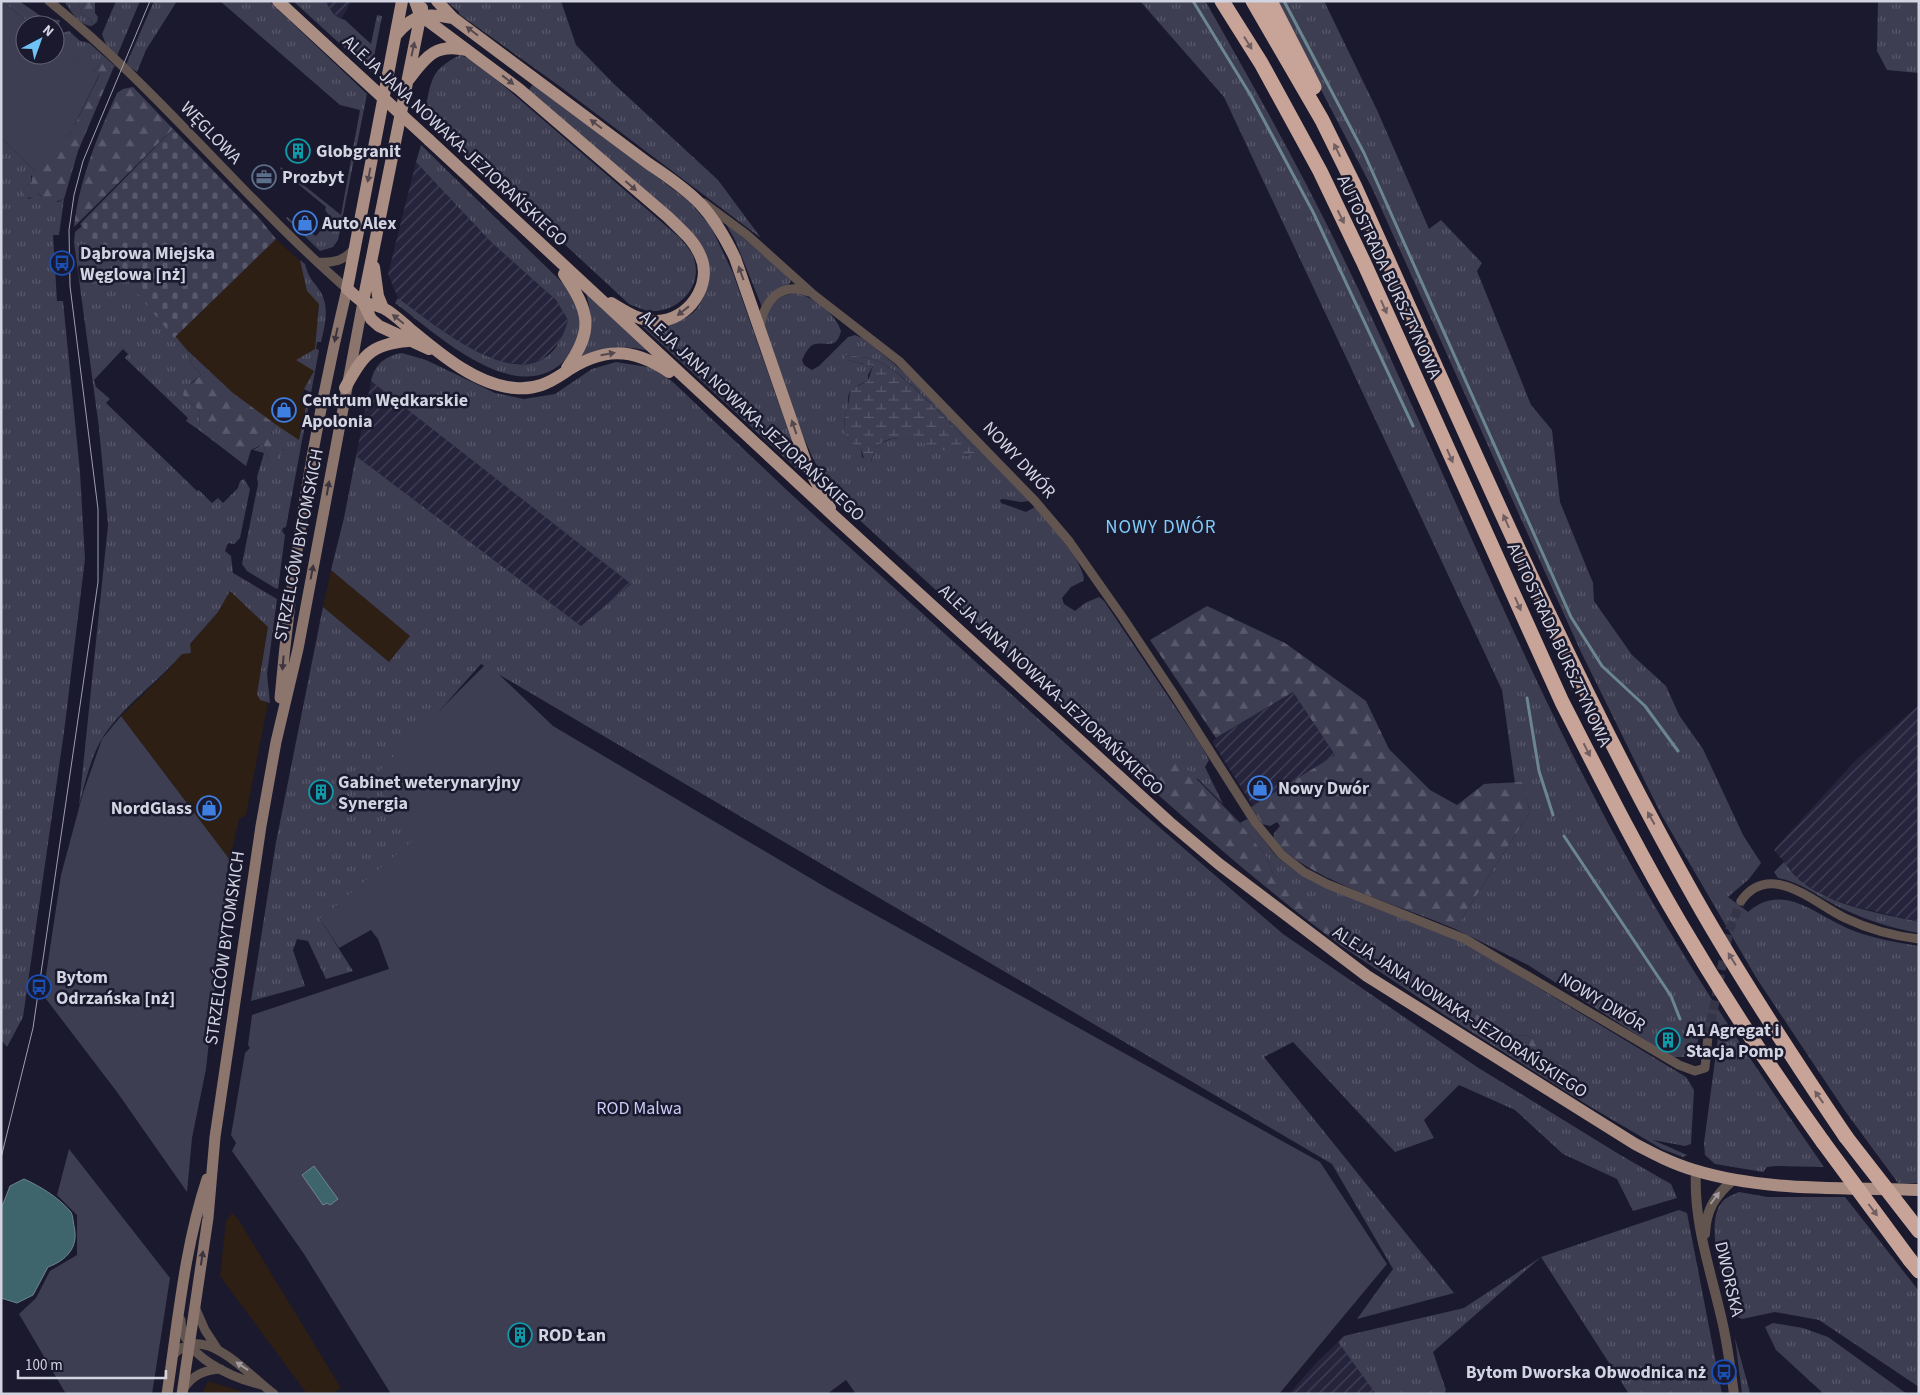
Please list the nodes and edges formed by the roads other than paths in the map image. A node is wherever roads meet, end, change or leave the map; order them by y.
1 (49, 1) edge
2 (278, 1) edge
3 (402, 1) edge
4 (415, 1) edge
5 (424, 1) edge
6 (437, 1) edge
7 (1222, 1) edge
8 (1254, 1) edge
9 (1270, 1) edge
10 (420, 16) junction
11 (453, 18) junction
12 (395, 36) junction
13 (469, 51) junction
14 (406, 83) junction
15 (1322, 120) junction
16 (692, 194) junction
17 (356, 246) junction
18 (550, 253) junction
19 (373, 256) junction
20 (318, 262) junction
21 (347, 289) junction
22 (592, 293) junction
23 (814, 295) junction
24 (363, 302) junction
25 (383, 308) junction
26 (760, 327) junction
27 (408, 341) junction
28 (440, 354) junction
29 (564, 373) junction
30 (346, 388) junction
31 (702, 394) junction
32 (836, 518) junction
33 (276, 742) junction
34 (1741, 901) tunnel mouth
35 (1919, 939) edge
36 (1708, 1036) tunnel mouth
37 (212, 1160) junction
38 (1696, 1171) junction
39 (1733, 1180) junction
40 (1919, 1190) edge
41 (1919, 1232) edge
42 (1705, 1250) junction
43 (1914, 1265) edge
44 (180, 1302) junction
45 (195, 1306) junction
46 (189, 1345) junction
47 (218, 1350) junction
48 (172, 1357) junction
49 (221, 1369) junction
50 (262, 1386) junction
51 (182, 1393) edge
52 (167, 1394) edge
53 (274, 1394) edge
54 (1734, 1394) edge

1 - 20 street, WĘGLOWA
2 - 18 main road, ALEJA JANA NOWAKA-JEZIORAŃSKIEGO, bridge
3 - 12 main road, STRZELCÓW BYTOMSKICH
4 - 10 main road
5 - 10 main road, STRZELCÓW BYTOMSKICH
6 - 11 main road
7 -> 43 highway, AUTOSTRADA BURSZTYNOWA, bridge
8 - 15 highway, AUTOSTRADA BURSZTYNOWA
9 - 15 highway
10 - 11 main road
10 - 12 main road
10 - 13 main road
14 -> 10 main road, STRZELCÓW BYTOMSKICH
16 -> 11 main road
12 -> 17 main road, STRZELCÓW BYTOMSKICH
13 - 14 main road
13 -> 22 main road
14 - 19 main road, STRZELCÓW BYTOMSKICH
41 -> 15 highway, AUTOSTRADA BURSZTYNOWA, bridge
16 - 23 street, NOWY DWÓR
26 -> 16 main road
17 - 20 street
17 - 21 main road, STRZELCÓW BYTOMSKICH
18 - 22 main road, ALEJA JANA NOWAKA-JEZIORAŃSKIEGO
18 - 29 main road
19 - 24 main road, STRZELCÓW BYTOMSKICH
19 - 25 main road
20 - 21 street, WĘGLOWA
21 - 24 main road
21 -> 33 main road, STRZELCÓW BYTOMSKICH
22 - 31 main road, ALEJA JANA NOWAKA-JEZIORAŃSKIEGO
23 - 26 street, NOWY DWÓR
23 - 36 street, NOWY DWÓR
24 - 25 main road
24 - 27 main road
24 - 30 main road, STRZELCÓW BYTOMSKICH
28 -> 25 main road
32 -> 26 main road
27 - 28 main road
27 - 30 main road
28 - 29 main road
29 -> 31 main road
33 -> 30 main road, STRZELCÓW BYTOMSKICH
31 - 32 main road, ALEJA JANA NOWAKA-JEZIORAŃSKIEGO
32 - 38 main road, ALEJA JANA NOWAKA-JEZIORAŃSKIEGO
33 - 37 main road, STRZELCÓW BYTOMSKICH
34 - 35 street
37 - 44 main road, STRZELCÓW BYTOMSKICH
45 -> 37 main road, STRZELCÓW BYTOMSKICH
38 - 39 main road, ALEJA JANA NOWAKA-JEZIORAŃSKIEGO
38 - 42 street, DWORSKA
39 - 40 main road, ALEJA JANA NOWAKA-JEZIORAŃSKIEGO
42 -> 39 street
42 - 54 street, DWORSKA
44 - 46 street
44 - 48 main road, STRZELCÓW BYTOMSKICH
45 - 46 main road, STRZELCÓW BYTOMSKICH
45 - 47 street
46 - 47 street
46 - 48 street
46 - 49 street
46 - 51 main road, STRZELCÓW BYTOMSKICH
50 -> 47 street
48 - 52 main road, STRZELCÓW BYTOMSKICH
49 - 50 street
49 - 51 street
50 - 53 street

